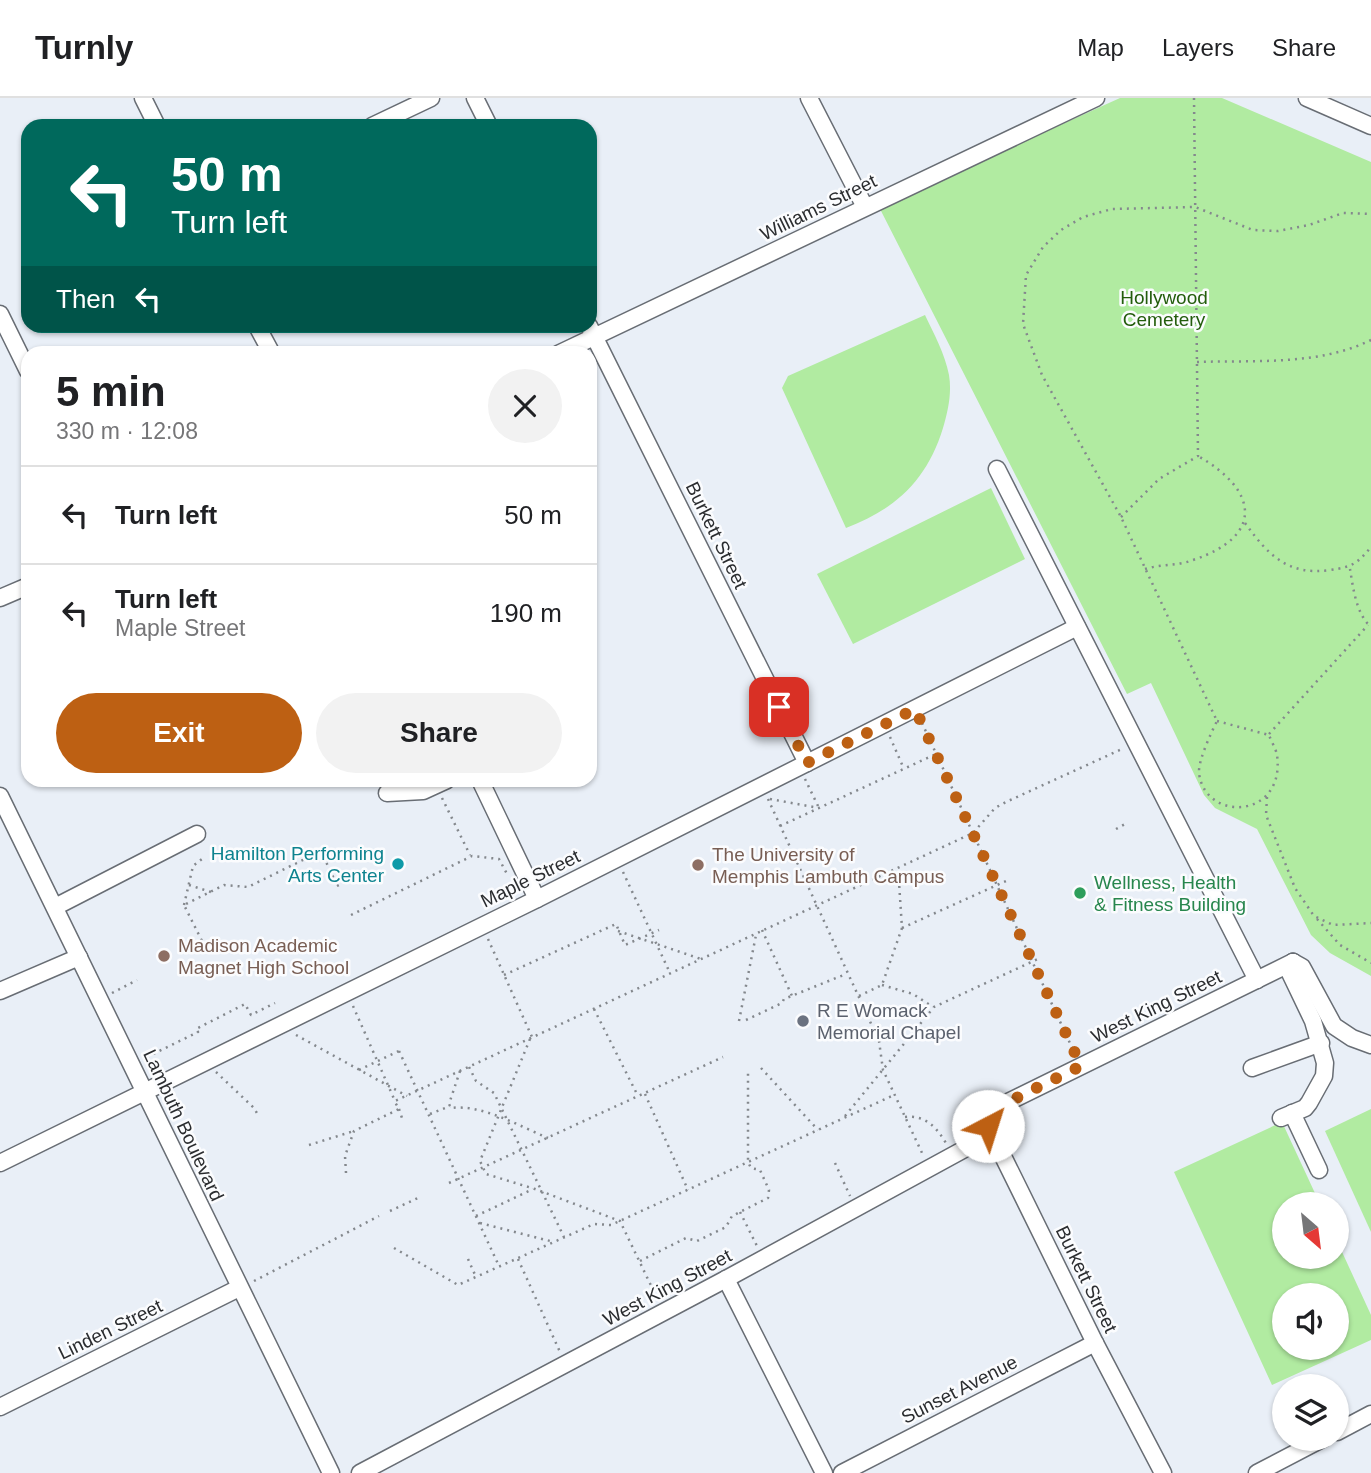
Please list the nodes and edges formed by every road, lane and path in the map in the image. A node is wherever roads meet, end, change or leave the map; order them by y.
1 (144, 98) edge
2 (431, 98) edge
3 (475, 98) edge
4 (809, 98) edge
5 (1096, 98) edge
6 (1194, 98) edge
7 (1307, 98) edge
8 (154, 119) edge
9 (387, 119) edge
10 (486, 119) edge
11 (1371, 126) edge
12 (865, 207) junction
13 (1195, 207) junction
14 (1371, 214) edge
15 (0, 314) edge
16 (597, 329) edge
17 (589, 333) edge
18 (593, 333) edge
19 (1371, 340) edge
20 (570, 346) edge
21 (21, 357) edge
22 (1197, 362) junction
23 (1198, 456) junction
24 (998, 469) dead end
25 (1121, 517) junction
26 (1245, 523) junction
27 (1371, 547) edge
28 (1350, 568) junction
29 (1145, 569) junction
30 (21, 589) edge
31 (0, 598) edge
32 (1369, 626) edge
33 (1077, 627) junction
34 (915, 709) junction
35 (1217, 721) junction
36 (1269, 735) junction
37 (889, 736) dead end
38 (1136, 742) junction
39 (936, 754) junction
40 (904, 769) junction
41 (806, 771) junction
42 (483, 787) edge
43 (444, 788) edge
44 (387, 793) dead end
45 (765, 793) dead end
46 (0, 796) edge
47 (1267, 797) junction
48 (768, 799) junction
49 (819, 808) junction
50 (1127, 823) dead end
51 (779, 826) junction
52 (1116, 829) dead end
53 (972, 833) junction
54 (197, 834) dead end
55 (470, 857) junction
56 (202, 859) dead end
57 (898, 867) junction
58 (622, 869) dead end
59 (359, 876) dead end
60 (510, 878) dead end
61 (334, 879) dead end
62 (1006, 881) dead end
63 (189, 885) junction
64 (997, 885) junction
65 (337, 886) dead end
66 (211, 891) junction
67 (537, 899) junction
68 (1163, 902) dead end
69 (184, 905) junction
70 (816, 905) junction
71 (55, 907) junction
72 (1152, 907) dead end
73 (351, 915) dead end
74 (1314, 916) junction
75 (1371, 922) edge
76 (902, 929) junction
77 (659, 930) dead end
78 (762, 930) junction
79 (618, 931) junction
80 (652, 933) junction
81 (757, 933) junction
82 (487, 936) dead end
83 (640, 938) junction
84 (657, 944) junction
85 (208, 953) dead end
86 (79, 957) junction
87 (1040, 958) dead end
88 (701, 959) junction
89 (1032, 962) junction
90 (1371, 963) edge
91 (670, 973) junction
92 (848, 973) junction
93 (504, 975) junction
94 (137, 980) dead end
95 (1257, 980) junction
96 (882, 985) junction
97 (0, 990) edge
98 (792, 996) junction
99 (859, 996) junction
100 (100, 999) junction
101 (275, 1003) dead end
102 (352, 1003) dead end
103 (934, 1007) junction
104 (594, 1009) junction
105 (1318, 1014) junction
106 (746, 1020) dead end
107 (739, 1021) dead end
108 (293, 1033) dead end
109 (531, 1038) junction
110 (1321, 1043) junction
111 (1371, 1045) edge
112 (147, 1057) dead end
113 (723, 1057) dead end
114 (378, 1061) junction
115 (206, 1062) junction
116 (1081, 1066) junction
117 (469, 1067) junction
118 (761, 1068) dead end
119 (1252, 1068) dead end
120 (359, 1070) junction
121 (883, 1070) junction
122 (460, 1071) junction
123 (748, 1073) dead end
124 (389, 1087) junction
125 (418, 1090) junction
126 (145, 1091) junction
127 (645, 1094) junction
128 (894, 1095) junction
129 (407, 1096) junction
130 (639, 1096) junction
131 (395, 1101) junction
132 (450, 1106) junction
133 (501, 1108) junction
134 (398, 1109) junction
135 (258, 1115) dead end
136 (429, 1115) junction
137 (497, 1117) junction
138 (905, 1117) junction
139 (402, 1118) dead end
140 (843, 1119) junction
141 (508, 1122) junction
142 (818, 1130) junction
143 (355, 1131) junction
144 (992, 1134) junction
145 (548, 1138) junction
146 (309, 1145) dead end
147 (947, 1146) dead end
148 (522, 1150) junction
149 (924, 1157) dead end
150 (0, 1163) edge
151 (748, 1163) junction
152 (835, 1163) dead end
153 (483, 1168) junction
154 (1319, 1170) dead end
155 (346, 1173) dead end
156 (459, 1179) junction
157 (449, 1183) dead end
158 (539, 1186) junction
159 (535, 1188) junction
160 (688, 1190) junction
161 (541, 1191) junction
162 (420, 1197) dead end
163 (851, 1199) dead end
164 (390, 1211) dead end
165 (740, 1212) junction
166 (379, 1216) dead end
167 (475, 1216) junction
168 (620, 1221) junction
169 (478, 1222) junction
170 (564, 1237) junction
171 (555, 1241) junction
172 (394, 1248) dead end
173 (759, 1251) dead end
174 (517, 1258) junction
175 (468, 1259) dead end
176 (639, 1261) junction
177 (499, 1266) junction
178 (476, 1277) junction
179 (726, 1279) junction
180 (246, 1285) junction
181 (660, 1304) dead end
182 (1095, 1343) junction
183 (566, 1364) junction
184 (0, 1407) edge
185 (1371, 1414) edge
186 (1349, 1426) edge
187 (1299, 1451) edge
188 (331, 1473) edge
189 (360, 1473) edge
190 (824, 1473) edge
191 (842, 1473) edge
192 (1163, 1473) edge
193 (1257, 1473) edge

1 - 8 street
2 - 9 street
3 - 10 street
4 - 12 street
5 - 12 street, Williams Street
6 - 13 path
7 - 11 street
12 - 16 street, Williams Street
13 - 14 path
13 - 22 path
13 - 25 path
15 - 21 street
17 - 20 street, Williams Street
18 - 41 street, Burkett Street
19 - 22 path
22 - 23 path
23 - 25 path
23 - 26 path
24 - 33 street
25 - 29 path
26 - 28 path
26 - 29 path
27 - 28 path
28 - 32 path
29 - 35 path
30 - 31 street
32 - 36 path
33 - 34 street, Maple Street
33 - 38 street
34 - 39 path
34 - 41 street, Maple Street
35 - 36 path
35 - 47 path
36 - 47 path
37 - 40 path
38 - 53 path
38 - 95 street
39 - 40 path
39 - 53 path
40 - 49 path
41 - 49 path
41 - 67 street, Maple Street
42 - 67 street
43 - 44 street
43 - 55 path
45 - 48 path
46 - 71 street, Lambuth Boulevard
47 - 74 path
48 - 49 path
48 - 51 path
49 - 51 path
50 - 52 path
51 - 70 path
53 - 57 path
53 - 64 path
54 - 71 street
55 - 60 path
55 - 73 path
56 - 63 path
57 - 70 path
57 - 76 path
58 - 80 path
59 - 65 path
61 - 66 path
62 - 64 path
63 - 66 path
63 - 69 path
64 - 76 path
64 - 89 path
66 - 69 path
67 - 115 street, Maple Street
68 - 72 path
69 - 85 path
70 - 78 path
70 - 92 path
71 - 86 street, Lambuth Boulevard
74 - 75 path
74 - 90 path
76 - 96 path
77 - 80 path
78 - 81 path
78 - 98 path
79 - 83 path
79 - 83 path
79 - 93 path
80 - 83 path
80 - 84 path
81 - 88 path
81 - 107 path
82 - 93 path
83 - 84 path
84 - 88 path
84 - 91 path
86 - 97 street
86 - 100 street, Lambuth Boulevard
87 - 89 path
88 - 91 path
89 - 103 path
89 - 116 path
91 - 104 path
92 - 98 path
92 - 99 path
93 - 109 path
94 - 100 path
95 - 105 street, West King Street
95 - 116 street, West King Street
96 - 99 path
96 - 103 path
98 - 106 path
99 - 121 path
100 - 126 street, Lambuth Boulevard
101 - 112 path
102 - 114 path
103 - 121 path
104 - 109 path
104 - 130 path
105 - 110 street
105 - 111 street
108 - 120 path
109 - 117 path
109 - 133 path
110 - 119 street
110 - 154 street
113 - 127 path
114 - 120 path
114 - 124 path
114 - 125 path
115 - 126 street, Maple Street
115 - 135 path
116 - 144 street, West King Street
117 - 122 path
117 - 133 path
118 - 142 path
120 - 124 path
121 - 128 path
121 - 140 path
122 - 125 path
122 - 132 path
123 - 151 path
124 - 129 path
124 - 131 path
125 - 129 path
125 - 136 path
126 - 150 street, Maple Street
126 - 180 street, Lambuth Boulevard
127 - 130 path
127 - 160 path
128 - 138 path
128 - 140 path
129 - 131 path
130 - 145 path
131 - 134 path
132 - 136 path
132 - 137 path
133 - 137 path
133 - 141 path
134 - 139 path
134 - 143 path
136 - 156 path
137 - 141 path
137 - 153 path
138 - 147 path
138 - 149 path
140 - 142 path
141 - 145 path
141 - 148 path
142 - 151 path
143 - 146 path
143 - 155 path
144 - 179 street, West King Street
144 - 182 street, Burkett Street
145 - 148 path
148 - 153 path
148 - 158 path
151 - 160 path
151 - 165 path
152 - 163 path
153 - 156 path
153 - 159 path
156 - 157 path
156 - 167 path
158 - 159 path
158 - 161 path
159 - 161 path
159 - 167 path
160 - 168 path
161 - 168 path
161 - 170 path
162 - 164 path
165 - 173 path
165 - 176 path
166 - 180 path
167 - 169 path
168 - 170 path
168 - 176 path
169 - 171 path
169 - 177 path
170 - 171 path
171 - 174 path
172 - 178 path
174 - 177 path
174 - 183 path
175 - 178 path
176 - 181 path
177 - 178 path
179 - 183 street, West King Street
179 - 190 street
180 - 184 street, Linden Street
180 - 188 street, Lambuth Boulevard
182 - 191 street, Sunset Avenue
182 - 192 street, Burkett Street
183 - 189 street, West King Street
185 - 186 street
187 - 193 street

